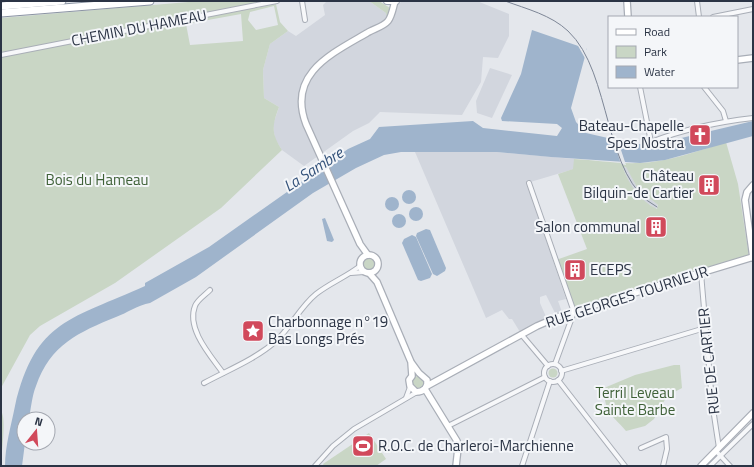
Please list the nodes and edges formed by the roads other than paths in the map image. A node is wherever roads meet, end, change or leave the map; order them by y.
1 (62, 1) edge
2 (150, 1) edge
3 (277, 1) edge
4 (302, 1) edge
5 (392, 1) edge
6 (627, 1) edge
7 (697, 1) edge
8 (1, 6) edge
9 (753, 10) edge
10 (1, 13) edge
11 (628, 16) edge
12 (700, 16) edge
13 (719, 16) edge
14 (305, 20) dead end
15 (1, 55) edge
16 (753, 58) edge
17 (738, 60) edge
18 (640, 88) edge
19 (705, 88) edge
20 (753, 118) edge
21 (726, 121) junction
22 (529, 183) dead end
23 (753, 186) edge
24 (360, 244) junction
25 (368, 255) junction
26 (753, 255) edge
27 (362, 258) junction
28 (360, 266) junction
29 (369, 272) junction
30 (701, 273) junction
31 (351, 274) junction
32 (210, 290) dead end
33 (574, 312) junction
34 (705, 328) junction
35 (521, 334) junction
36 (411, 362) junction
37 (556, 364) junction
38 (548, 366) junction
39 (562, 371) junction
40 (222, 373) junction
41 (419, 373) junction
42 (412, 376) junction
43 (545, 377) junction
44 (426, 379) junction
45 (440, 379) junction
46 (558, 380) junction
47 (550, 381) junction
48 (204, 384) dead end
49 (410, 387) junction
50 (426, 387) junction
51 (417, 392) junction
52 (406, 398) junction
53 (753, 413) edge
54 (753, 424) edge
55 (448, 426) junction
56 (640, 448) dead end
57 (717, 450) junction
58 (721, 456) junction
59 (315, 466) edge
60 (456, 466) edge
61 (523, 466) edge
62 (626, 466) edge
63 (663, 466) edge
64 (700, 466) edge
65 (710, 466) edge
66 (730, 466) edge

1 - 8 highway
2 - 10 highway
3 - 15 street, CHEMIN DU HAMEAU
4 - 14 street
5 - 24 street
6 - 11 street
7 - 12 street
9 - 13 street
16 - 17 street
18 - 21 street
19 - 21 street
20 - 21 street
22 - 33 street
23 - 26 street
24 - 25 street
24 - 27 street
25 - 27 street
25 - 29 street
26 - 30 street, RUE GEORGES TOURNEUR
27 - 28 street
28 - 29 street
28 - 31 street
29 - 31 street
29 - 36 street
30 - 33 street, RUE GEORGES TOURNEUR
30 - 34 street, RUE DE CARTIER
31 - 40 street
32 - 40 street
33 - 35 street, RUE GEORGES TOURNEUR
33 - 37 street
34 - 39 street
34 - 57 street, RUE DE CARTIER
35 - 38 street
35 - 45 street, RUE GEORGES TOURNEUR
36 - 41 street
36 - 42 street
37 - 38 street
37 - 39 street
38 - 43 street
39 - 46 street
40 - 48 street
41 - 42 street
41 - 44 street
42 - 49 street
43 - 47 street
43 - 55 street
44 - 45 street, RUE GEORGES TOURNEUR
44 - 50 street
45 - 50 street, RUE GEORGES TOURNEUR
46 - 47 street
46 - 62 street
47 - 61 street
49 - 51 street
49 - 52 street
50 - 51 street
50 - 55 street
51 - 52 street
52 - 59 street
53 - 57 street
54 - 58 street
55 - 60 street
56 - 63 street
57 - 58 street
57 - 64 street
58 - 65 street
58 - 66 street

